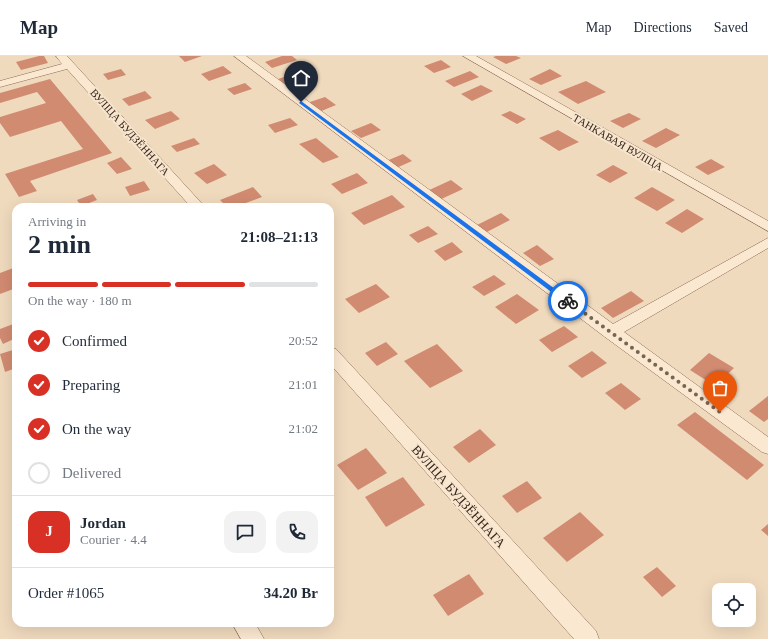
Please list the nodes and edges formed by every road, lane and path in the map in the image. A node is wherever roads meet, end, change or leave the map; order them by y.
1 (239, 56) edge
2 (468, 56) edge
3 (65, 60) edge
4 (0, 84) edge
5 (194, 203) edge
6 (768, 227) edge
7 (768, 242) edge
8 (611, 333) junction
9 (334, 357) edge
10 (768, 447) edge
11 (245, 627) edge
12 (253, 639) edge
13 (588, 639) edge

1 - 8 street
2 - 6 street, ТАНКАВАЯ ВУЛІЦА
3 - 4 street
3 - 5 street, ВУЛІЦА БУДЗЁННАГА
7 - 8 street
8 - 10 street
9 - 13 street, ВУЛІЦА БУДЗЁННАГА
11 - 12 street

